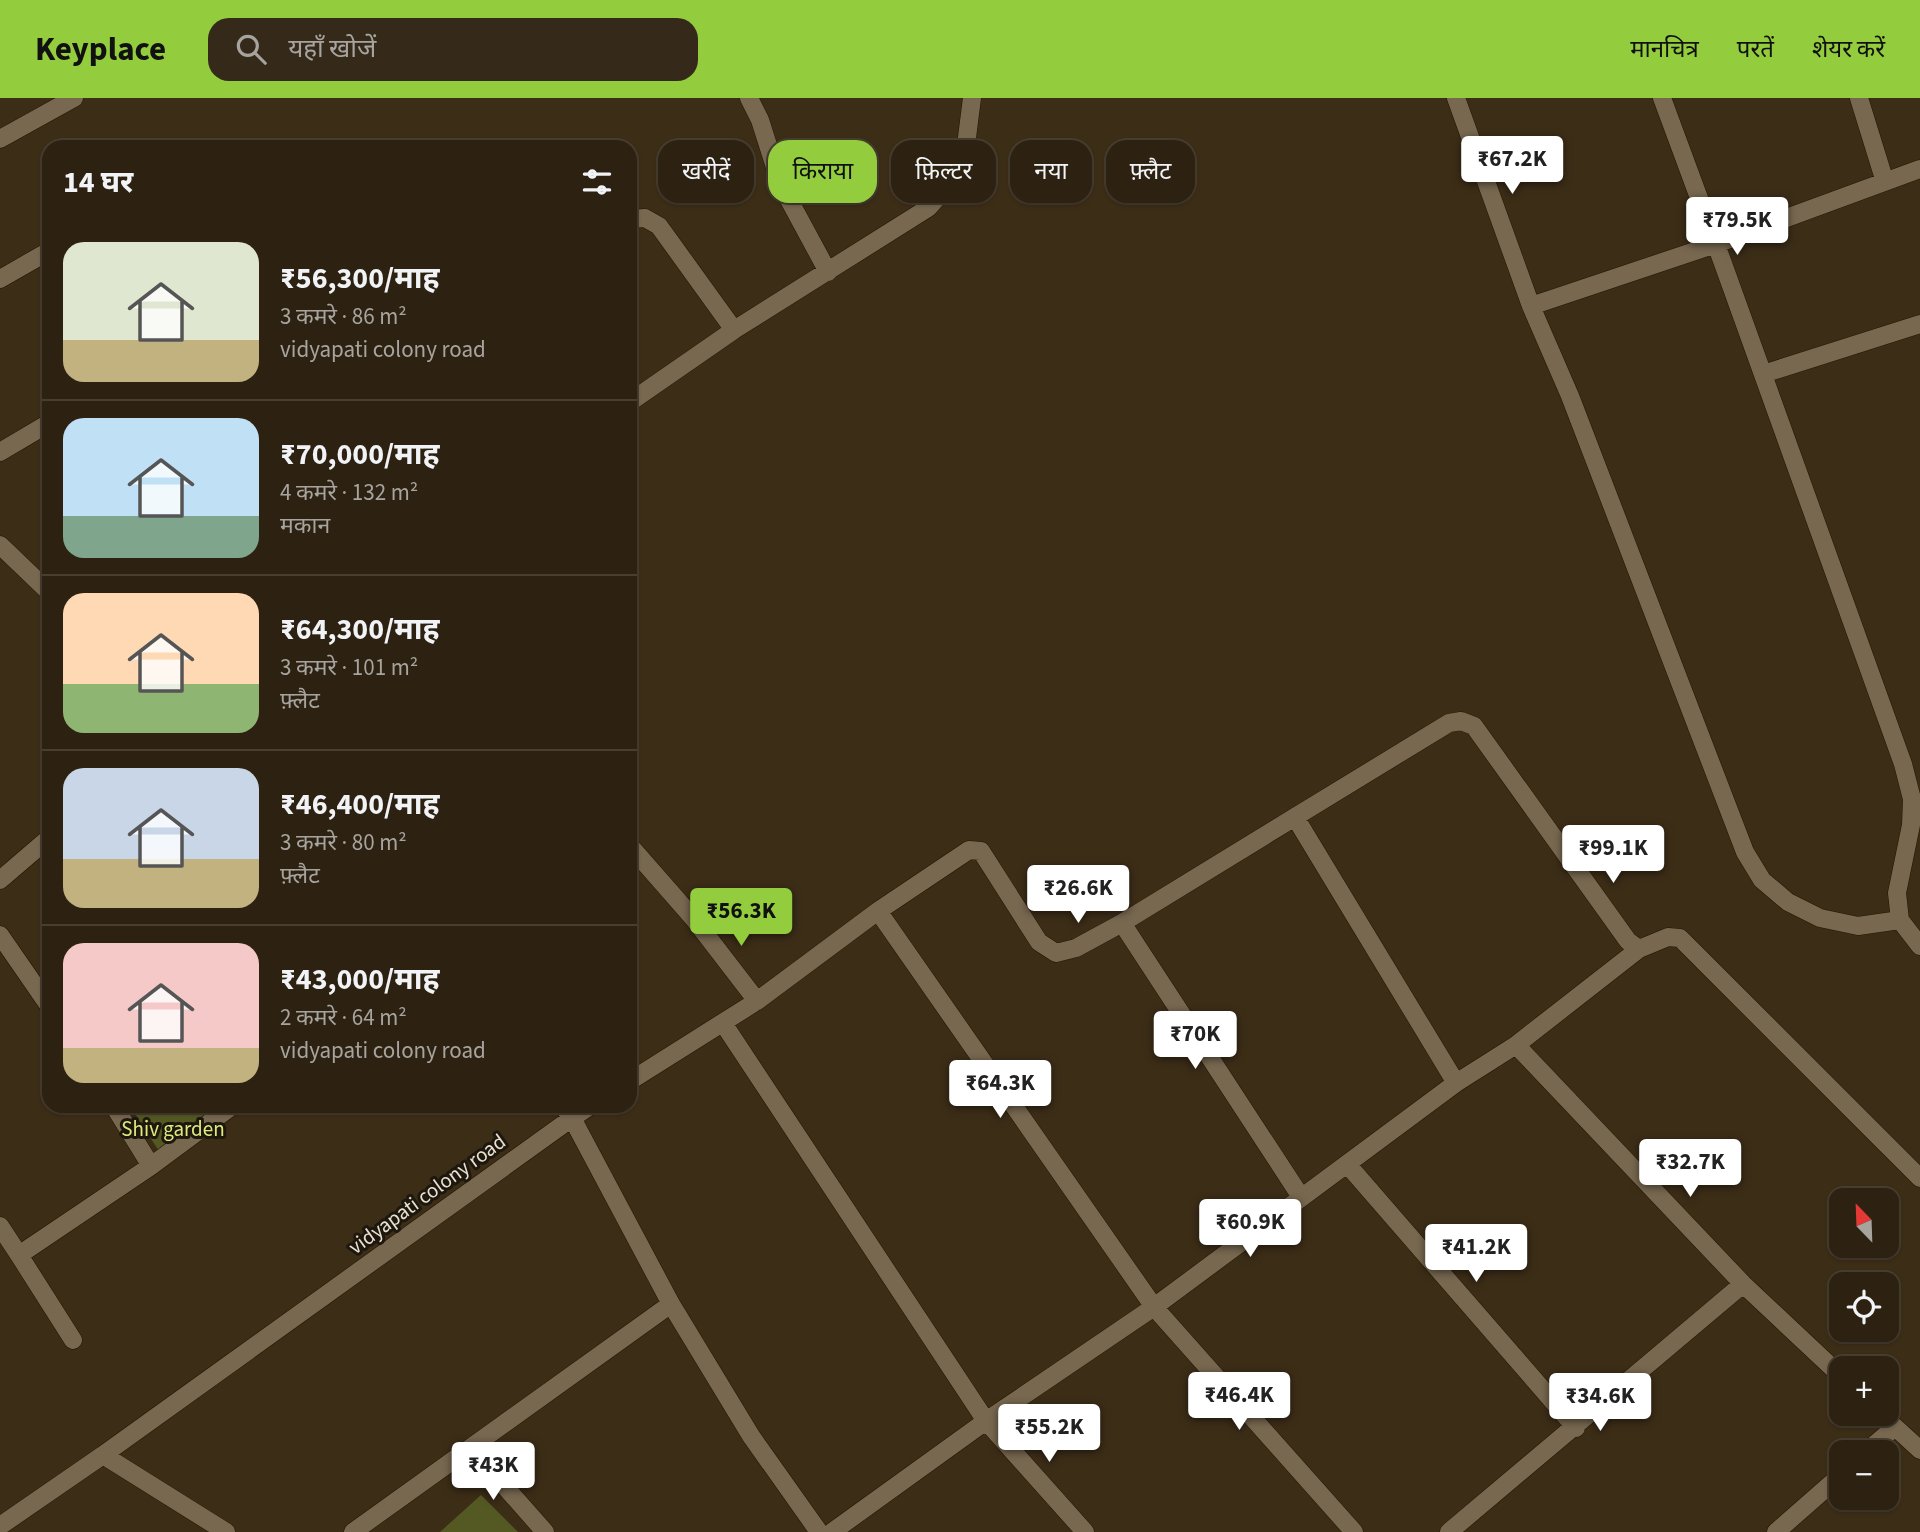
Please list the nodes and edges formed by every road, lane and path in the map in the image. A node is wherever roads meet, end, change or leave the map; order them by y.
1 (74, 98) edge
2 (749, 98) edge
3 (972, 98) edge
4 (1456, 98) edge
5 (1662, 98) edge
6 (1859, 98) edge
7 (0, 139) edge
8 (1920, 169) edge
9 (1885, 182) junction
10 (637, 219) edge
11 (1716, 244) junction
12 (42, 255) edge
13 (828, 272) junction
14 (0, 279) edge
15 (1531, 306) junction
16 (1920, 324) edge
17 (734, 330) junction
18 (1763, 374) junction
19 (637, 397) edge
20 (42, 427) edge
21 (0, 452) edge
22 (0, 545) edge
23 (42, 585) edge
24 (1295, 817) junction
25 (42, 844) edge
26 (637, 854) edge
27 (0, 880) edge
28 (878, 911) junction
29 (1122, 923) junction
30 (1910, 934) edge
31 (0, 935) edge
32 (1639, 949) junction
33 (42, 996) edge
34 (757, 1001) junction
35 (723, 1023) junction
36 (1516, 1045) junction
37 (637, 1077) edge
38 (1457, 1083) junction
39 (118, 1113) edge
40 (223, 1113) edge
41 (566, 1113) edge
42 (568, 1113) edge
43 (1347, 1164) junction
44 (151, 1166) junction
45 (1920, 1178) edge
46 (1301, 1197) junction
47 (0, 1226) edge
48 (19, 1255) junction
49 (1743, 1284) junction
50 (671, 1304) junction
51 (1154, 1307) junction
52 (73, 1340) dead end
53 (1829, 1365) edge
54 (986, 1422) junction
55 (1895, 1427) joint
56 (1576, 1428) junction
57 (1880, 1440) edge
58 (471, 1448) junction
59 (1920, 1450) edge
60 (103, 1455) junction
61 (1829, 1486) edge
62 (0, 1526) edge
63 (226, 1532) edge
64 (353, 1532) edge
65 (545, 1532) edge
66 (819, 1532) edge
67 (832, 1532) edge
68 (1084, 1532) edge
69 (1354, 1532) edge
70 (1450, 1532) edge
71 (1776, 1532) edge

1 - 7 street
2 - 13 street
3 - 13 street
4 - 15 street
5 - 11 street
6 - 9 street
8 - 9 street
9 - 11 street
10 - 17 street
11 - 15 street
11 - 18 street
12 - 14 street
13 - 17 street
15 - 30 street
16 - 18 street
17 - 19 street
18 - 30 street
20 - 21 street
22 - 23 street
24 - 29 street
24 - 32 street
24 - 38 street
25 - 27 street
26 - 34 street
28 - 29 street
28 - 34 street
28 - 51 street
29 - 46 street
31 - 33 street
32 - 36 street
32 - 45 street
34 - 35 street
35 - 37 street
35 - 54 street
36 - 38 street
36 - 49 street
38 - 43 street
39 - 44 street
40 - 44 street
41 - 60 street, vidyapati colony road
42 - 50 street
43 - 46 street
43 - 56 street
44 - 48 street
46 - 51 street
47 - 48 street
48 - 52 street
49 - 53 street
49 - 56 street
50 - 58 street
50 - 66 street
51 - 54 street
51 - 69 street
54 - 67 street
54 - 68 street
55 - 57 street
55 - 59 street
56 - 70 street
58 - 64 street
58 - 65 street
60 - 62 street, vidyapati colony road
60 - 63 street
61 - 71 street

